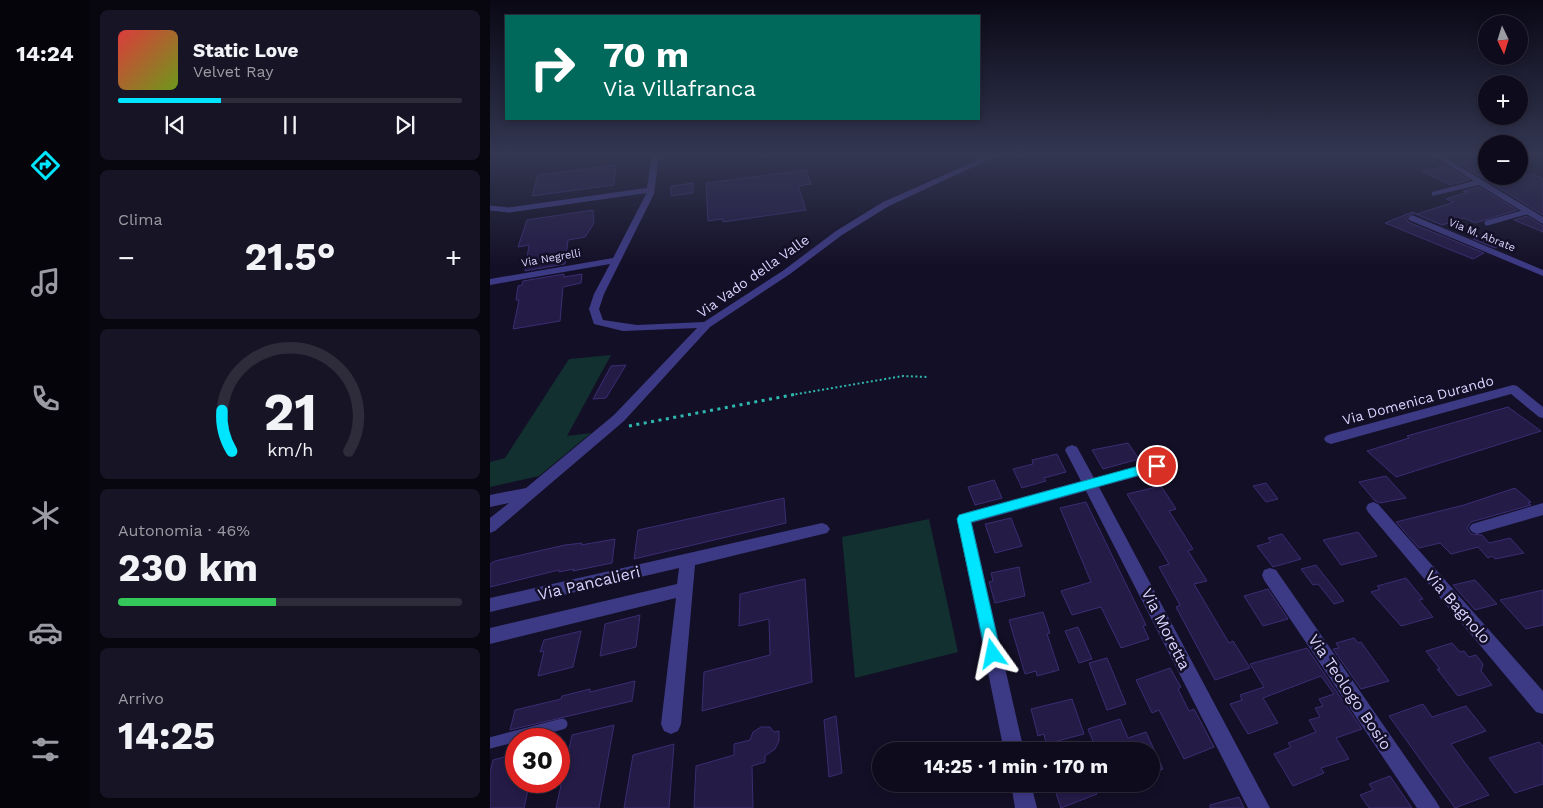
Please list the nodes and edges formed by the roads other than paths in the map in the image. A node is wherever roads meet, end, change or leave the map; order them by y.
1 (638, 192) edge
2 (649, 192) edge
3 (913, 192) edge
4 (1444, 192) edge
5 (1495, 192) edge
6 (1435, 194) dead end
7 (490, 208) edge
8 (1526, 212) junction
9 (1412, 218) dead end
10 (1543, 221) edge
11 (1487, 223) dead end
12 (616, 260) junction
13 (1543, 273) edge
14 (490, 282) edge
15 (706, 325) junction
16 (1543, 414) edge
17 (1331, 439) dead end
18 (1072, 450) dead end
19 (1157, 466) dead end
20 (1091, 484) junction
21 (532, 492) junction
22 (490, 501) edge
23 (1373, 508) dead end
24 (1543, 509) edge
25 (490, 527) edge
26 (1478, 528) dead end
27 (822, 529) dead end
28 (688, 560) junction
29 (1270, 576) dead end
30 (685, 589) junction
31 (490, 605) edge
32 (490, 636) edge
33 (1543, 705) edge
34 (562, 724) dead end
35 (671, 724) dead end
36 (1012, 742) edge
37 (490, 743) edge
38 (1023, 792) edge
39 (1026, 808) edge
40 (1259, 808) edge
41 (1429, 808) edge

1 - 7 lane
2 - 12 street
3 - 15 street, Via Vado della Valle
4 - 6 street
5 - 8 street
8 - 10 street
8 - 11 lane
9 - 13 street, Via M. Abrate
12 - 14 street, Via Negrelli
12 - 15 street
15 - 21 street, Via Vado della Valle
16 - 17 street, Via Domenica Durando
18 - 20 street, Via Moretta
19 - 20 street
20 - 36 street
20 - 40 street, Via Moretta
21 - 22 street
21 - 25 street, Via Vado della Valle
23 - 33 street, Via Bagnolo
24 - 26 street
27 - 28 street, Via Pancalieri
28 - 30 street
28 - 31 street, Via Pancalieri
29 - 41 street, Via Teologo Bosio
30 - 32 street, Via Pancalieri
30 - 35 street
34 - 37 lane
38 - 39 street

